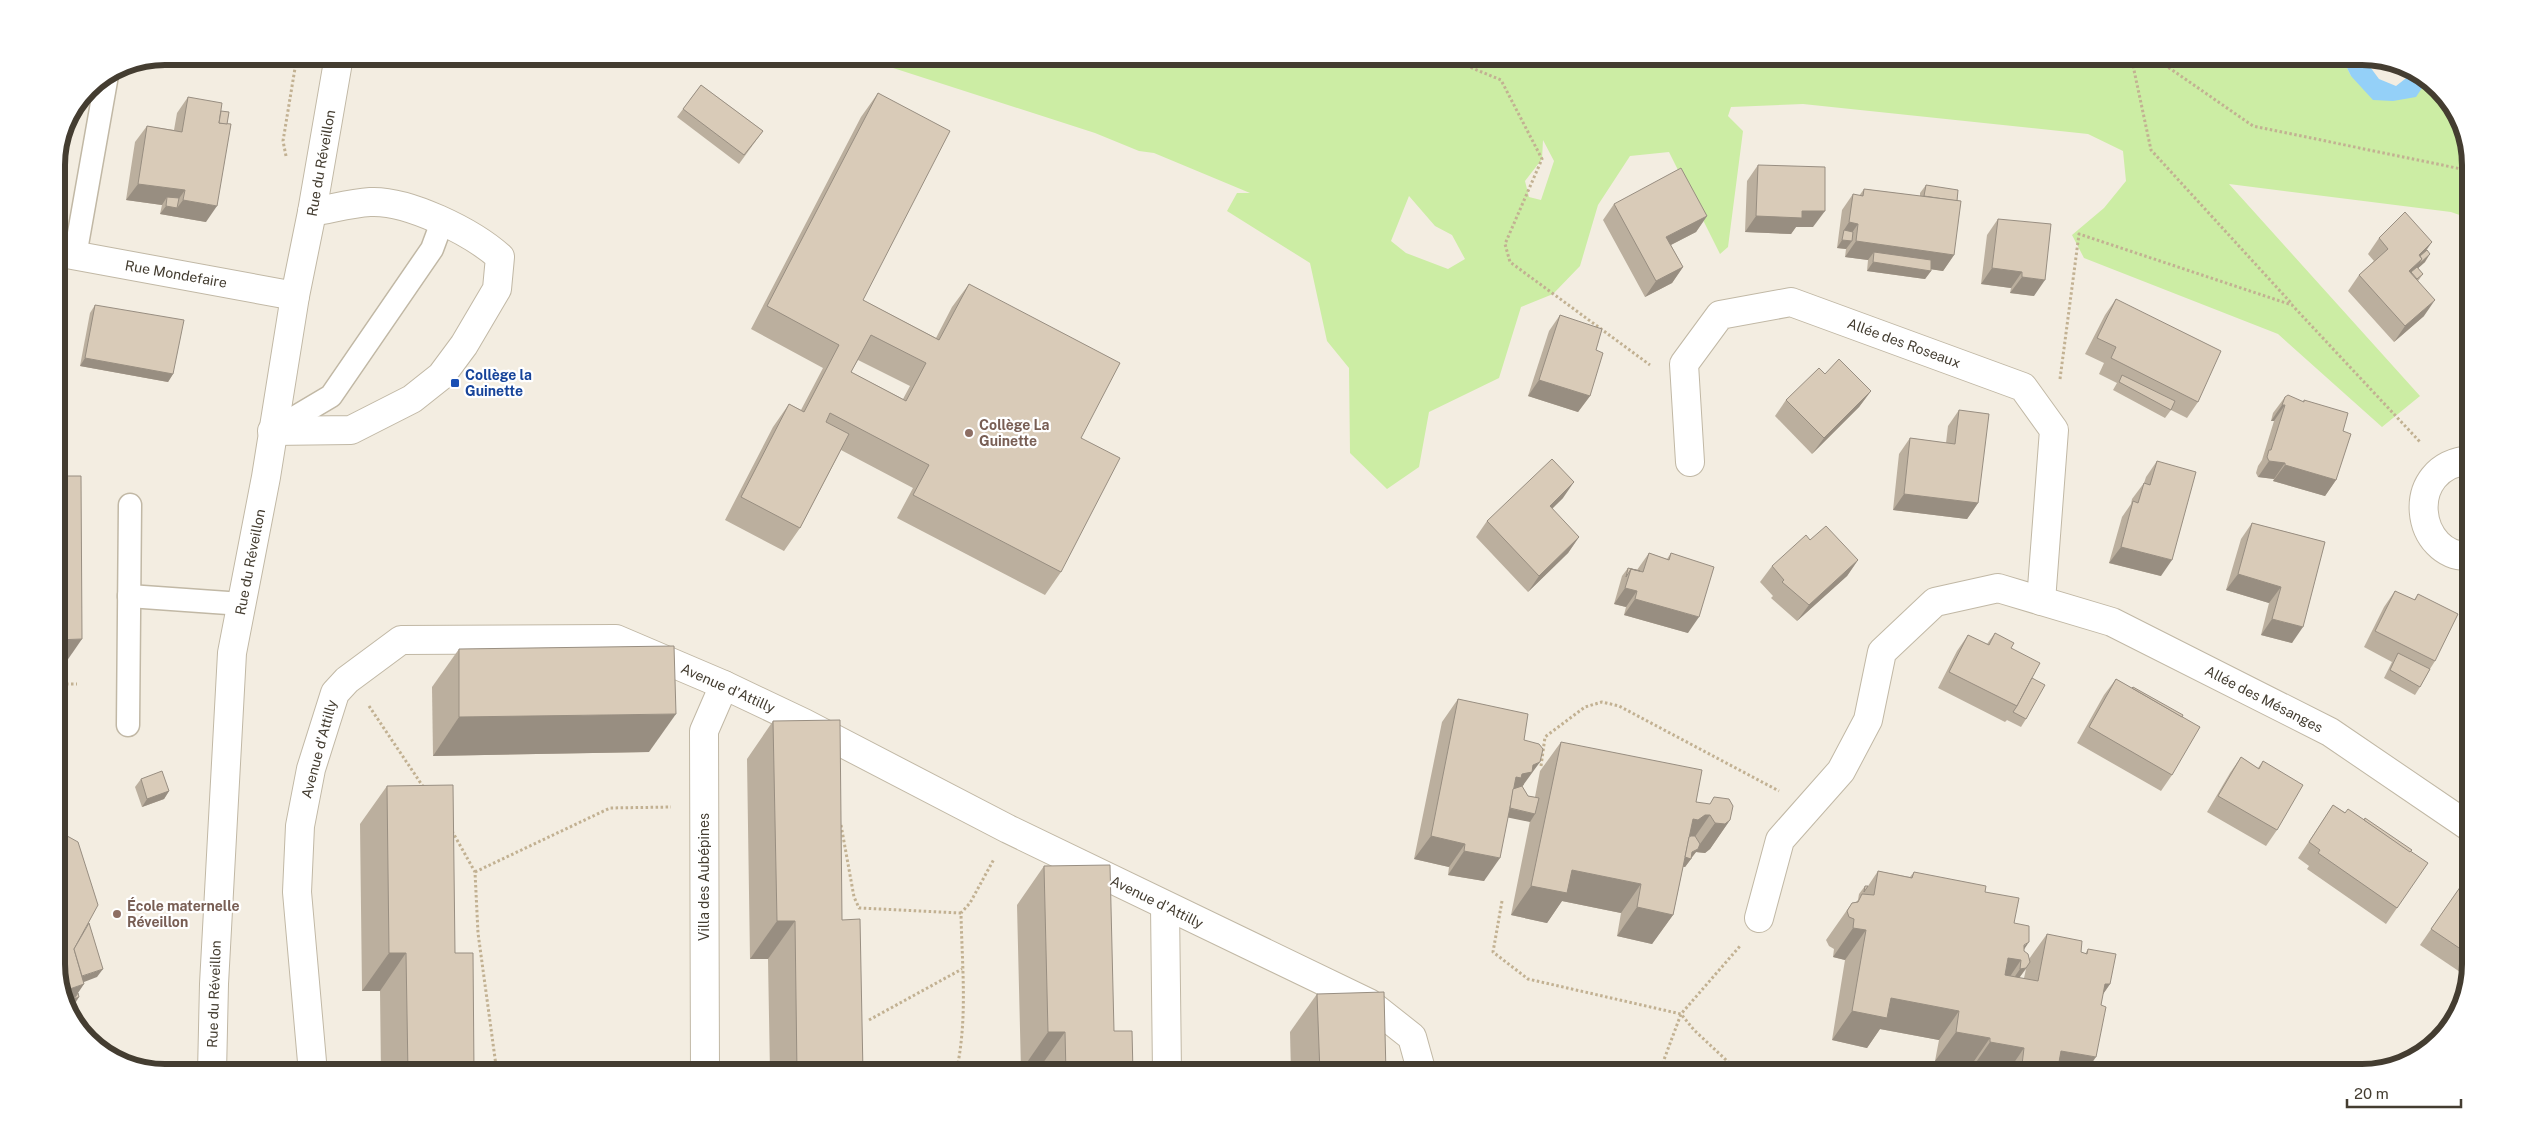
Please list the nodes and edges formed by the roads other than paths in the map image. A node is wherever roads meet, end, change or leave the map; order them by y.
1 (337, 65) edge
2 (105, 86) edge
3 (312, 212) junction
4 (442, 222) junction
5 (66, 254) edge
6 (295, 296) junction
7 (272, 431) junction
8 (2462, 461) edge
9 (1690, 462) dead end
10 (130, 505) dead end
11 (2462, 554) edge
12 (129, 596) junction
13 (2041, 601) junction
14 (242, 604) junction
15 (724, 685) junction
16 (128, 725) dead end
17 (2462, 822) edge
18 (1165, 906) junction
19 (1759, 918) road end
20 (212, 1064) edge
21 (312, 1064) edge
22 (705, 1064) edge
23 (1167, 1064) edge
24 (1420, 1064) edge

1 - 3 street, Rue du Réveillon
2 - 5 lane
3 - 4 street
3 - 6 street, Rue du Réveillon
4 - 7 lane
4 - 7 street
5 - 6 street, Rue Mondefaire
6 - 7 street, Rue du Réveillon
7 - 14 street, Rue du Réveillon
8 - 11 street
9 - 13 street, Allée des Roseaux
10 - 12 lane
12 - 14 lane
12 - 16 lane
13 - 17 street, Allée des Mésanges
13 - 19 street, Allée des Mésanges
14 - 20 street, Rue du Réveillon
15 - 18 street, Avenue d'Attilly
15 - 21 street, Avenue d'Attilly
15 - 22 street, Villa des Aubépines
18 - 23 street
18 - 24 street, Avenue d'Attilly

